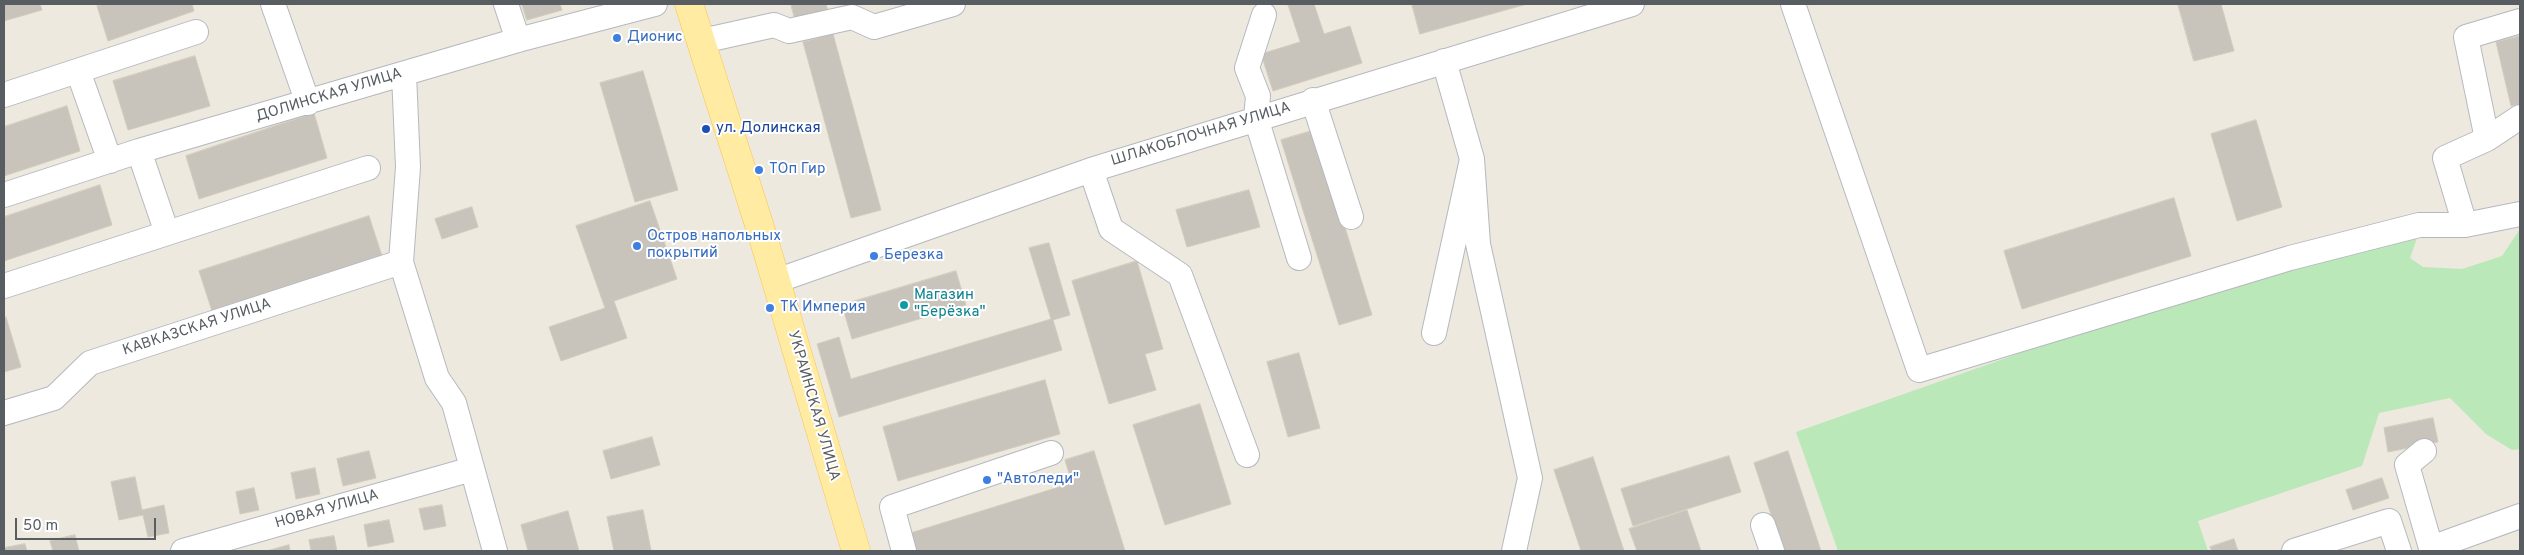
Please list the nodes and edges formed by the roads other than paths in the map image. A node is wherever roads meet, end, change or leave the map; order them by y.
1 (273, 4) edge
2 (506, 4) edge
3 (655, 4) edge
4 (689, 4) edge
5 (953, 4) edge
6 (1632, 4) edge
7 (1794, 4) edge
8 (1264, 15) dead end
9 (2520, 21) edge
10 (196, 32) dead end
11 (518, 40) junction
12 (702, 42) junction
13 (1444, 61) junction
14 (78, 71) junction
15 (404, 74) junction
16 (4, 95) edge
17 (1313, 100) junction
18 (308, 103) junction
19 (2520, 117) edge
20 (1256, 118) junction
21 (2487, 139) junction
22 (139, 151) junction
23 (1472, 159) junction
24 (110, 161) junction
25 (368, 168) dead end
26 (1092, 170) junction
27 (4, 195) edge
28 (2520, 214) edge
29 (1351, 218) dead end
30 (2465, 225) junction
31 (167, 233) junction
32 (1299, 258) dead end
33 (401, 262) junction
34 (776, 281) junction
35 (4, 286) edge
36 (1434, 333) dead end
37 (4, 413) edge
38 (2424, 451) dead end
39 (1051, 453) dead end
40 (1247, 455) dead end
41 (472, 469) junction
42 (2520, 516) edge
43 (1763, 525) dead end
44 (2432, 550) edge
45 (182, 551) edge
46 (495, 551) edge
47 (856, 551) edge
48 (904, 551) edge
49 (1514, 551) edge
50 (1772, 551) edge
51 (2294, 551) edge
52 (2399, 551) edge

1 - 18 street
2 - 11 street
3 - 11 street, ДОЛИНСКАЯ УЛИЦА
4 - 12 main road, УКРАИНСКАЯ УЛИЦА
5 - 12 street
6 - 13 street, ШЛАКОБЛОЧНАЯ УЛИЦА
7 - 30 street
8 - 20 street
9 - 21 street
10 - 14 street
11 - 15 street, ДОЛИНСКАЯ УЛИЦА
12 - 34 main road, УКРАИНСКАЯ УЛИЦА
13 - 17 street, ШЛАКОБЛОЧНАЯ УЛИЦА
13 - 23 street
14 - 16 street
14 - 24 street
15 - 18 street, ДОЛИНСКАЯ УЛИЦА
15 - 33 street
17 - 20 street, ШЛАКОБЛОЧНАЯ УЛИЦА
17 - 29 street
18 - 22 street, ДОЛИНСКАЯ УЛИЦА
19 - 21 street
20 - 26 street, ШЛАКОБЛОЧНАЯ УЛИЦА
20 - 32 street
21 - 30 street
22 - 24 street, ДОЛИНСКАЯ УЛИЦА
22 - 31 street
23 - 36 street
23 - 49 street
24 - 27 street, ДОЛИНСКАЯ УЛИЦА
25 - 31 street
26 - 34 street, ШЛАКОБЛОЧНАЯ УЛИЦА
26 - 40 street
28 - 30 street
31 - 35 street
33 - 37 street, КАВКАЗСКАЯ УЛИЦА
33 - 41 street
34 - 47 main road, УКРАИНСКАЯ УЛИЦА
38 - 44 street
39 - 48 street
41 - 45 street, НОВАЯ УЛИЦА
41 - 46 street
42 - 44 street
43 - 50 street
51 - 52 street

